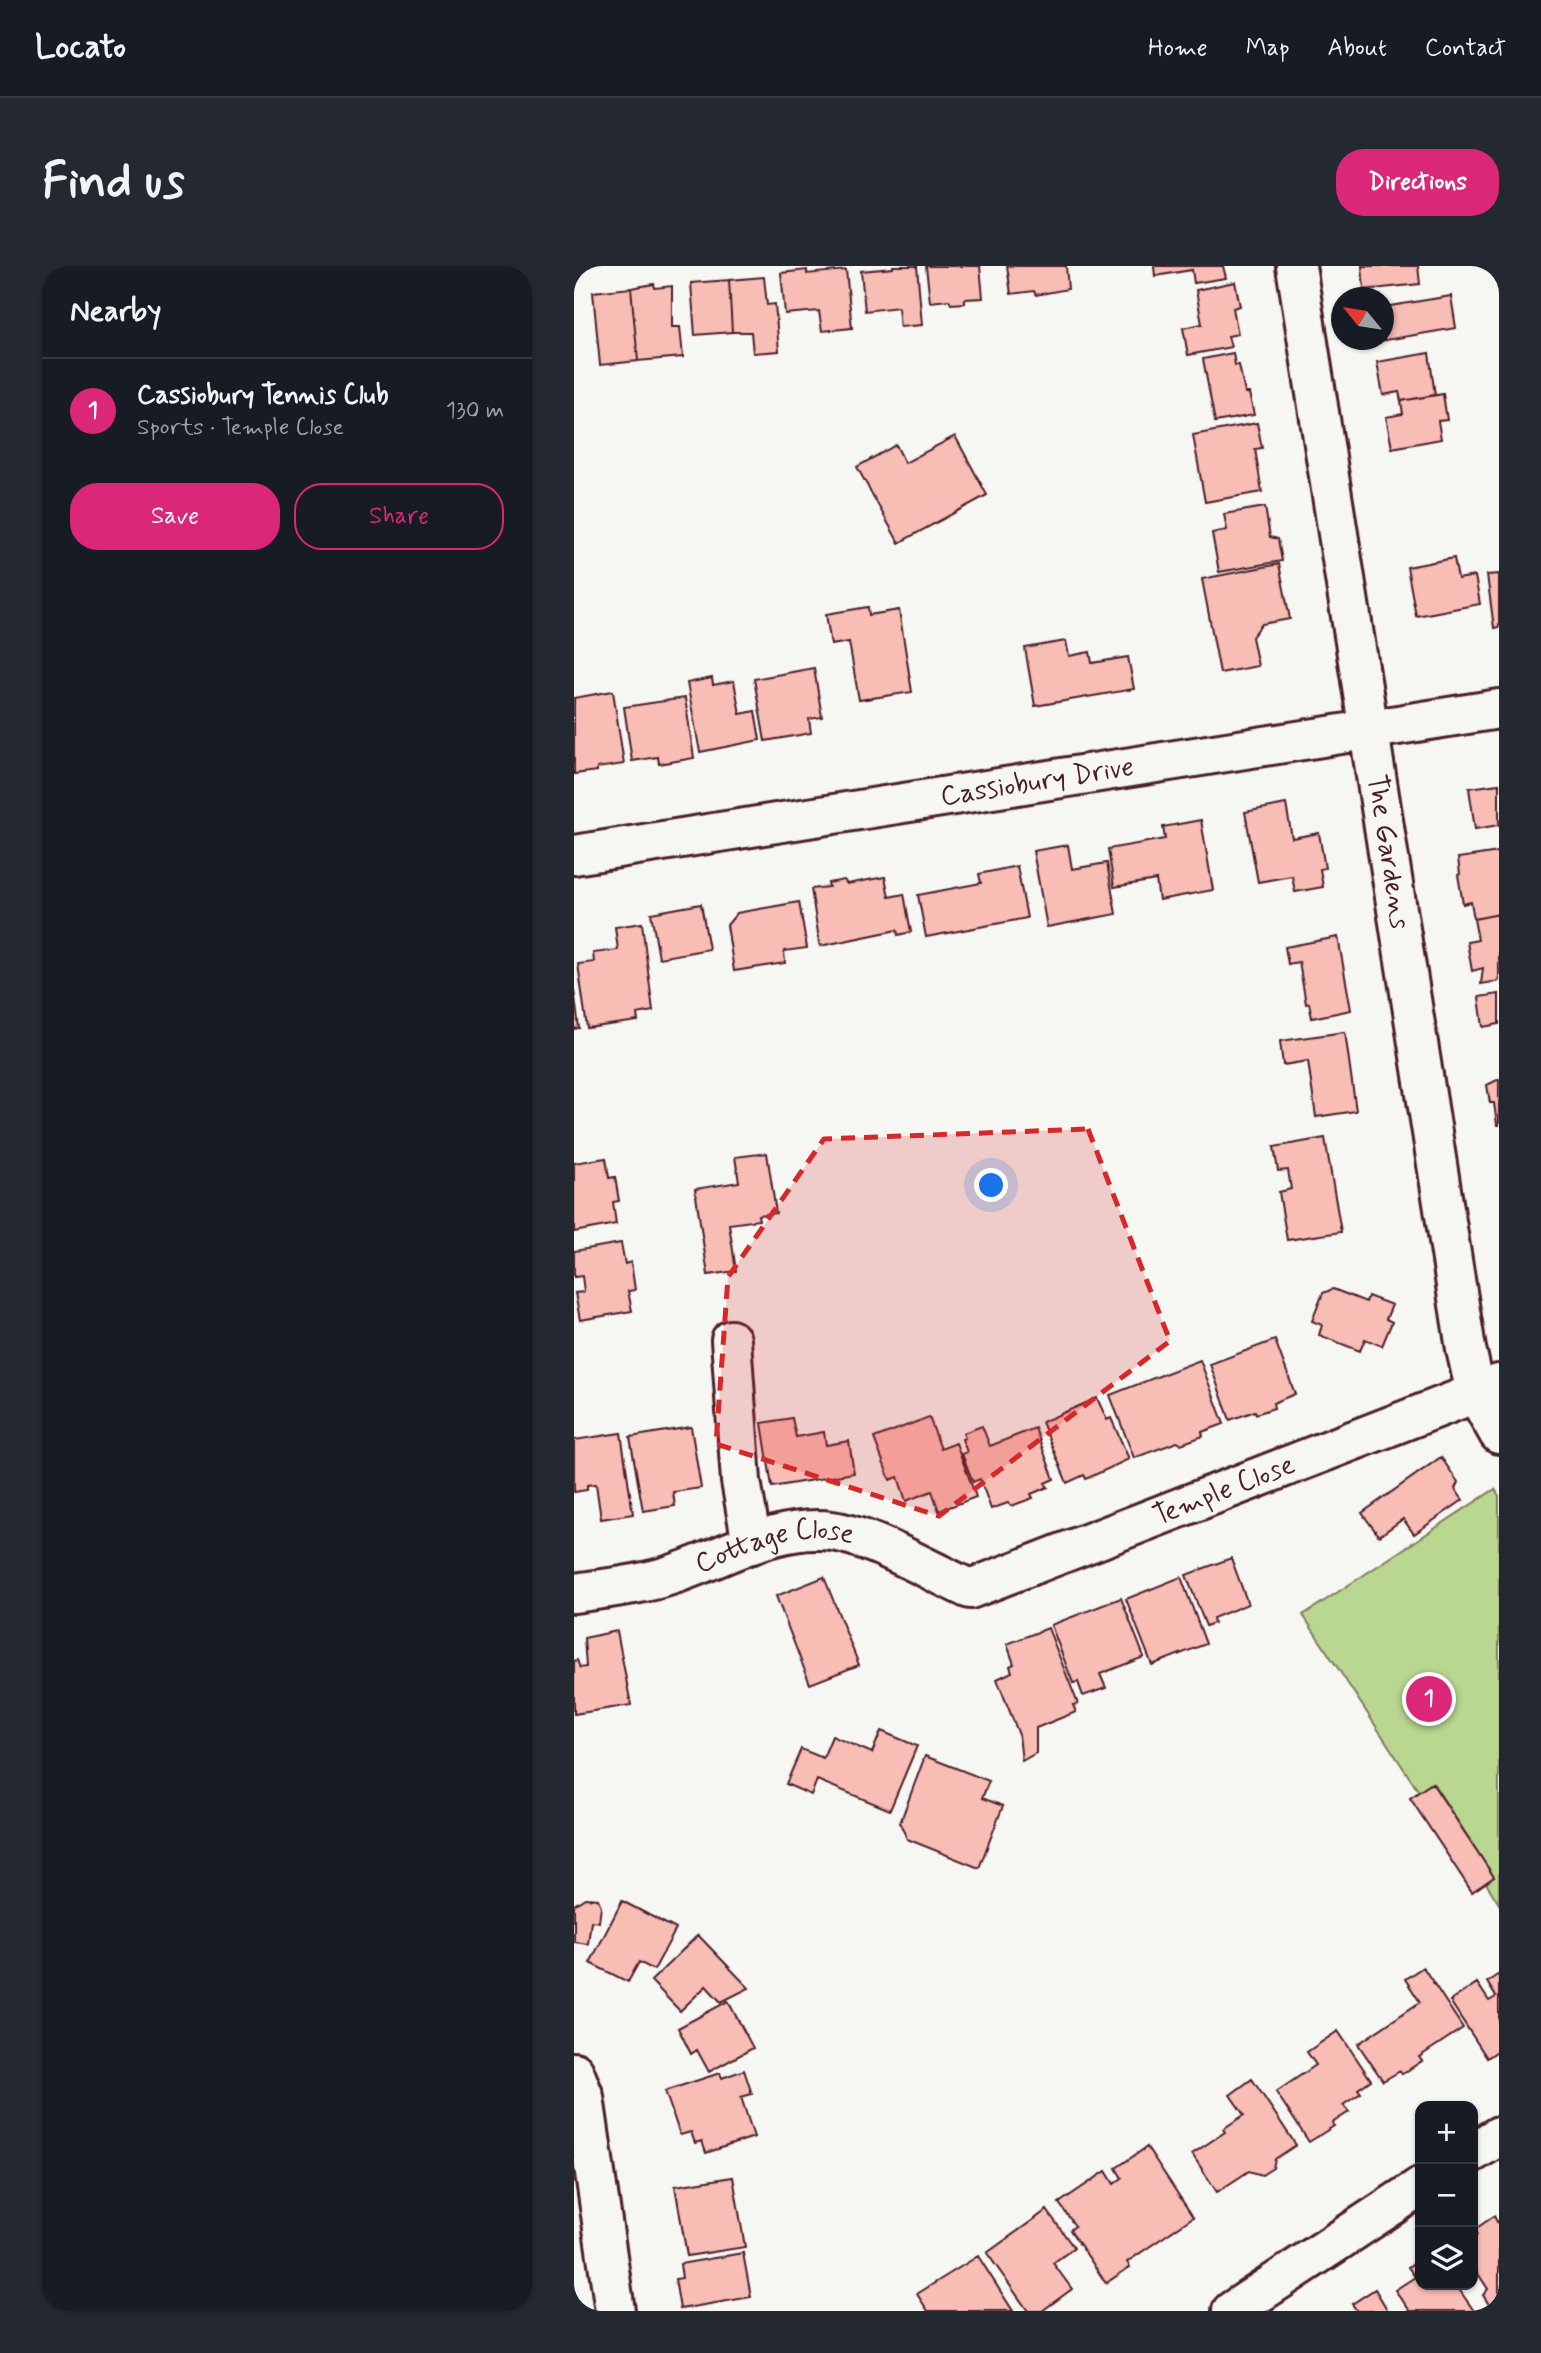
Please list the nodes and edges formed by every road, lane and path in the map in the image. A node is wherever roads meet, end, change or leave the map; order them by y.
1 (1297, 266) edge
2 (1499, 709) edge
3 (1369, 730) junction
4 (574, 855) edge
5 (731, 1340) dead end
6 (1488, 1388) edge
7 (1499, 1434) edge
8 (752, 1544) junction
9 (970, 1589) joint
10 (574, 1593) edge
11 (574, 2072) edge
12 (1499, 2136) edge
13 (1478, 2149) edge
14 (1415, 2190) edge
15 (615, 2311) edge
16 (1232, 2311) edge

1 - 3 street, The Gardens
2 - 3 street, Cassiobury Drive
3 - 4 street, Cassiobury Drive
3 - 6 street, The Gardens
5 - 8 street
6 - 7 street, The Gardens
6 - 9 street, Temple Close
8 - 9 street, Cottage Close
8 - 10 street, Cottage Close
11 - 15 street
12 - 13 street
14 - 16 street

